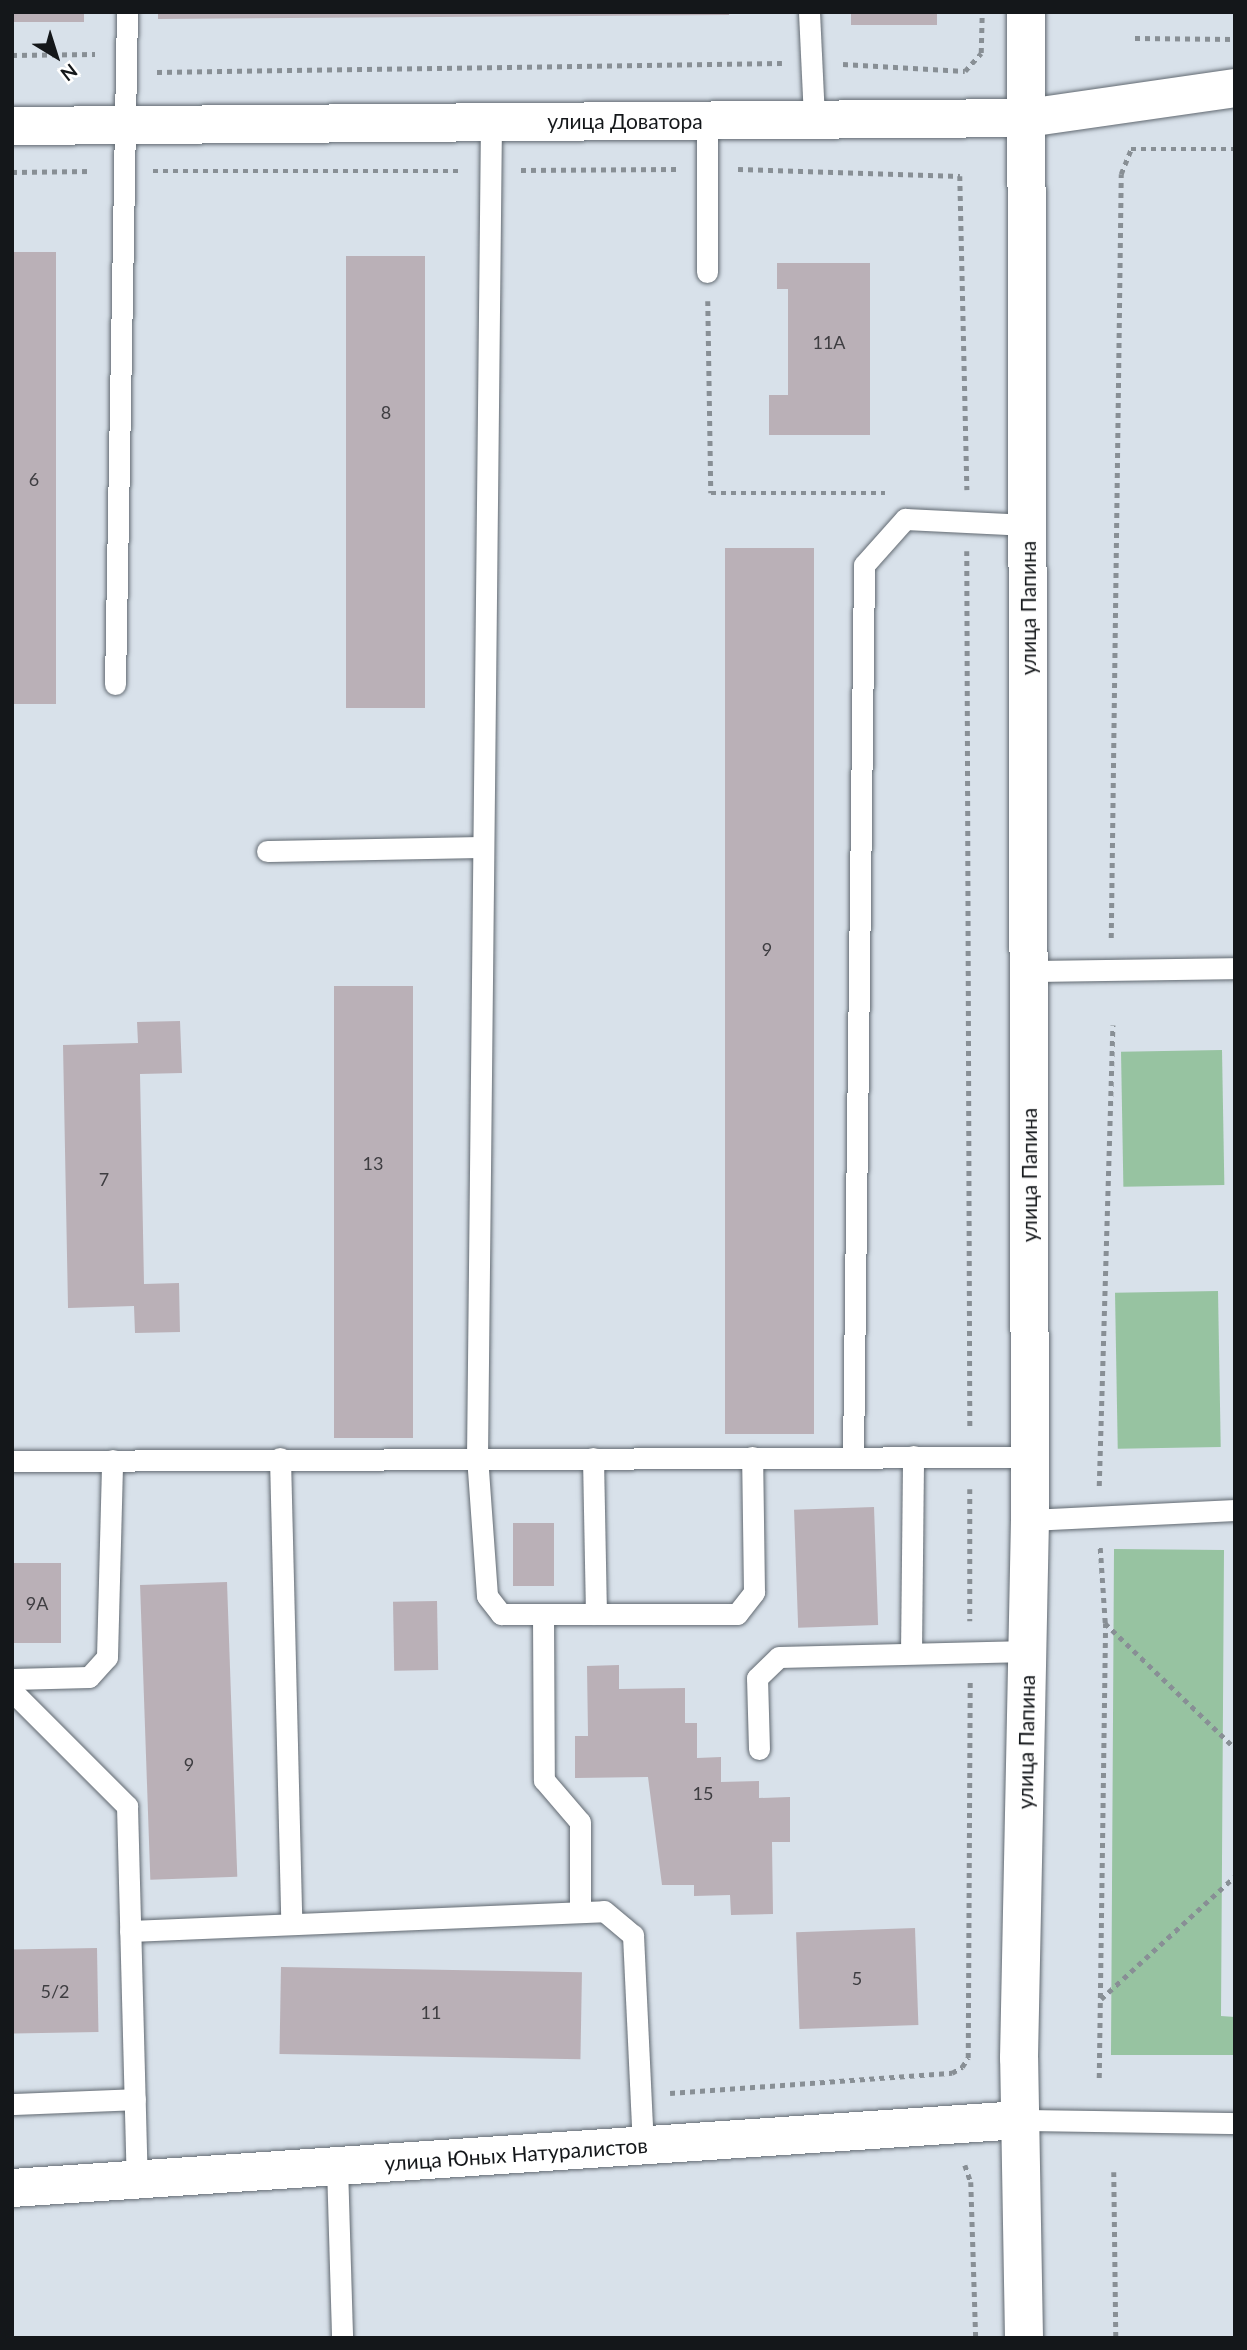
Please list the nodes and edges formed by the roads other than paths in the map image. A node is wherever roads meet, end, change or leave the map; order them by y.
1 (127, 12) edge
2 (809, 12) edge
3 (1026, 12) edge
4 (1235, 88) edge
5 (1027, 118) junction
6 (707, 120) junction
7 (814, 120) junction
8 (491, 121) junction
9 (129, 124) junction
10 (12, 126) edge
11 (708, 272) road end
12 (1028, 525) junction
13 (115, 684) dead end
14 (483, 846) junction
15 (267, 851) dead end
16 (1235, 968) edge
17 (1028, 971) junction
18 (477, 1456) junction
19 (913, 1456) junction
20 (752, 1457) junction
21 (853, 1457) junction
22 (1029, 1457) junction
23 (280, 1458) junction
24 (593, 1458) junction
25 (112, 1460) junction
26 (12, 1461) edge
27 (1235, 1510) edge
28 (1030, 1520) junction
29 (596, 1614) junction
30 (542, 1615) junction
31 (1028, 1651) junction
32 (911, 1653) junction
33 (12, 1679) edge
34 (12, 1691) edge
35 (759, 1749) dead end
36 (580, 1912) junction
37 (291, 1924) junction
38 (130, 1931) junction
39 (135, 2099) junction
40 (12, 2104) edge
41 (1020, 2120) junction
42 (1235, 2123) edge
43 (643, 2146) junction
44 (337, 2166) junction
45 (137, 2180) junction
46 (12, 2189) edge
47 (342, 2338) edge
48 (1024, 2338) edge

1 - 9 lane
2 - 7 lane
3 - 5 street, улица Папина
4 - 5 street, улица Доватора
5 - 7 street, улица Доватора
5 - 12 street, улица Папина
6 - 7 street, улица Доватора
6 - 8 street, улица Доватора
6 - 11 lane
8 - 9 street, улица Доватора
8 - 14 lane
9 - 10 street, улица Доватора
9 - 13 lane
12 - 17 street, улица Папина
12 - 21 lane
14 - 15 lane
14 - 18 lane
16 - 17 lane
17 - 22 street, улица Папина
18 - 23 lane
18 - 24 lane
18 - 30 lane
19 - 21 lane
19 - 22 lane
19 - 32 lane
20 - 21 lane
20 - 24 lane
20 - 29 lane
22 - 28 street, улица Папина
23 - 25 lane
23 - 37 lane
24 - 29 lane
25 - 26 lane
25 - 33 lane
27 - 28 lane
28 - 31 street, улица Папина
29 - 30 lane
30 - 36 lane
31 - 32 lane
31 - 41 street, улица Папина
32 - 35 lane
34 - 38 lane
36 - 37 lane
36 - 43 lane
37 - 38 lane
38 - 39 lane
39 - 40 lane
39 - 45 lane
41 - 42 lane
41 - 43 street, улица Юных Натуралистов
41 - 48 street, улица Папина
43 - 44 street, улица Юных Натуралистов
44 - 45 street, улица Юных Натуралистов
44 - 47 lane
45 - 46 street, улица Юных Натуралистов

